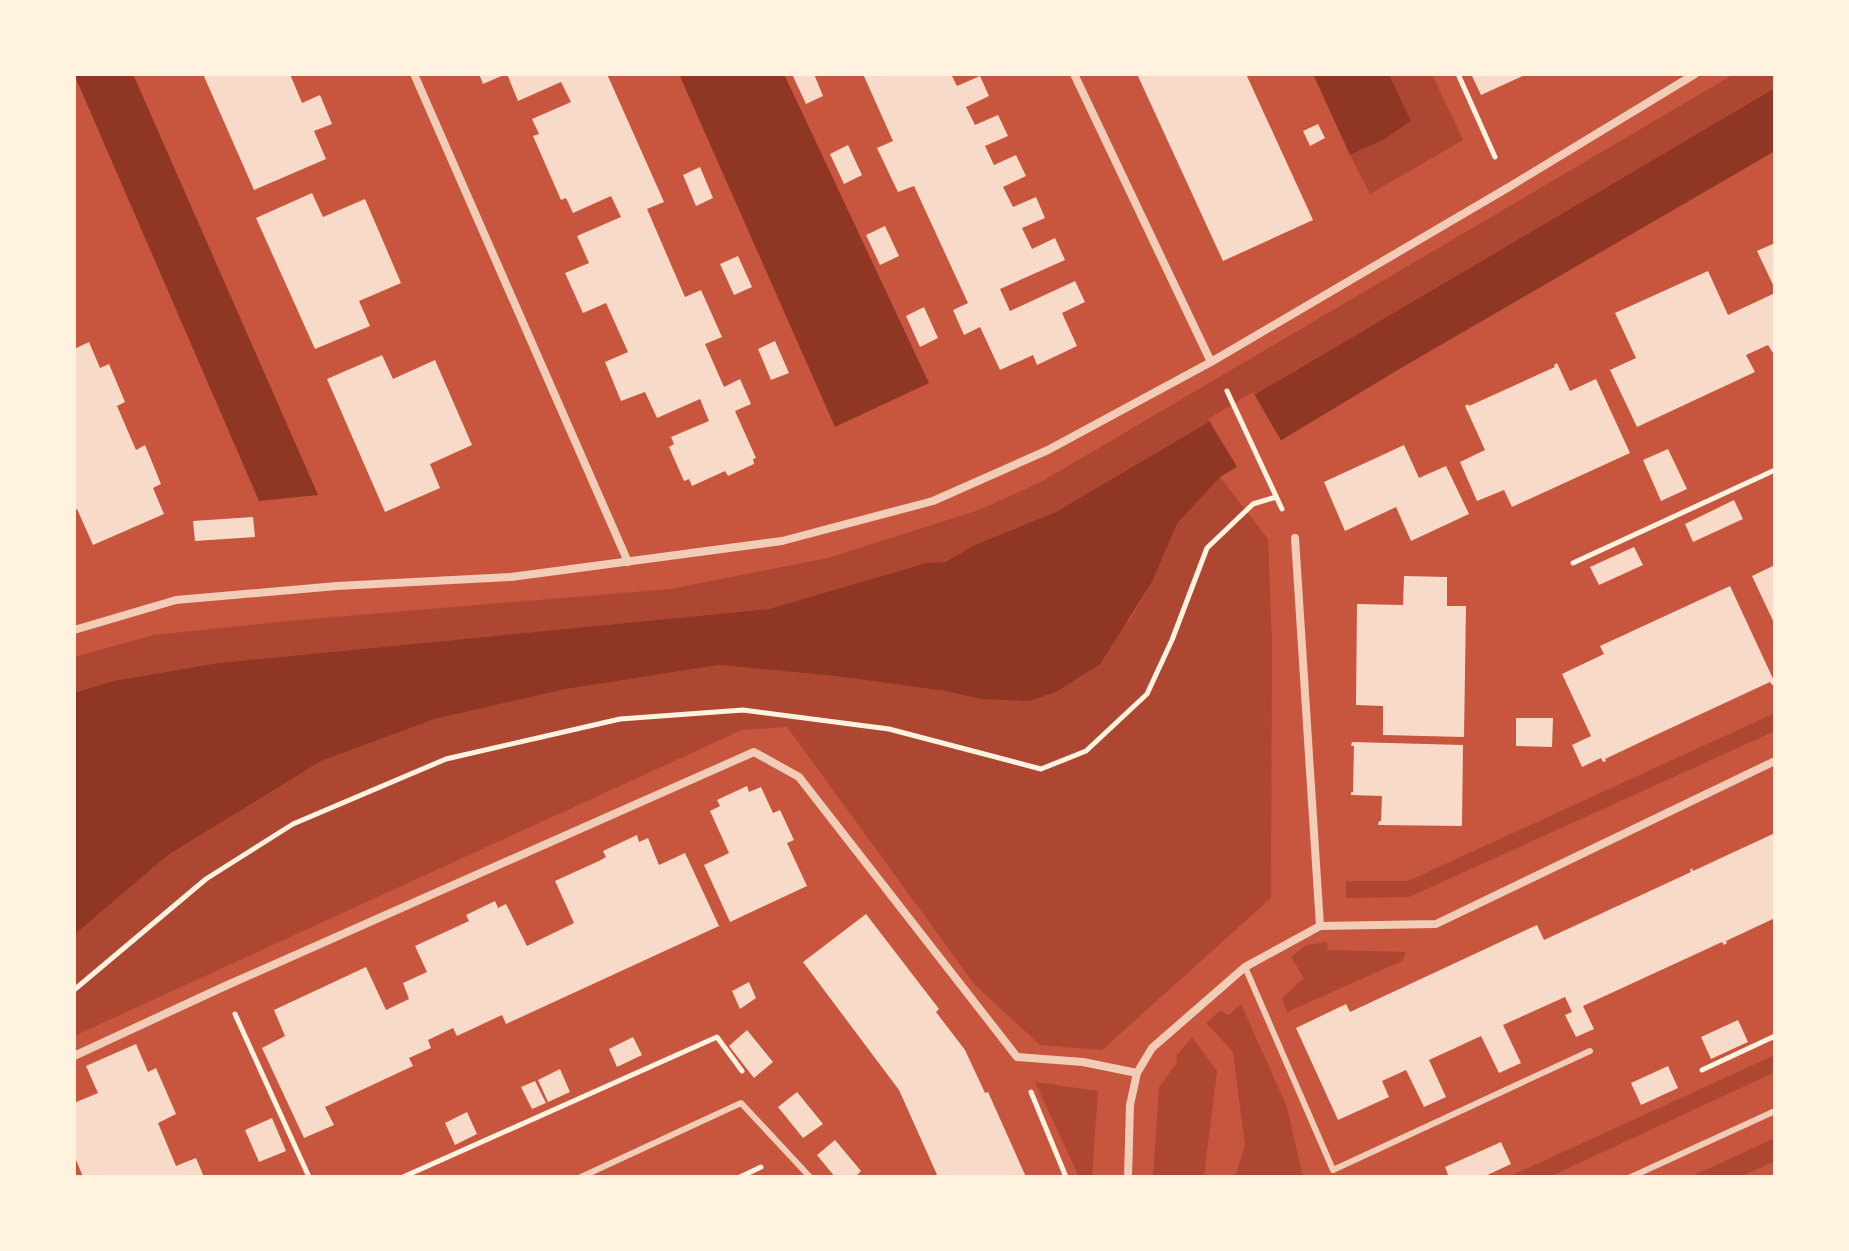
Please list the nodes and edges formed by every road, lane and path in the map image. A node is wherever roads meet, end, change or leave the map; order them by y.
1 (414, 74) edge
2 (1074, 74) edge
3 (1458, 74) edge
4 (1695, 74) edge
5 (1509, 187) junction
6 (1211, 362) junction
7 (1232, 401) dead end
8 (1775, 470) edge
9 (1270, 481) dead end
10 (1295, 538) dead end
11 (628, 562) junction
12 (1573, 563) dead end
13 (74, 630) edge
14 (1775, 761) edge
15 (1320, 926) junction
16 (1245, 967) junction
17 (223, 987) junction
18 (1775, 1036) edge
19 (1590, 1051) dead end
20 (74, 1056) edge
21 (1017, 1057) junction
22 (1702, 1070) dead end
23 (1137, 1073) junction
24 (741, 1103) junction
25 (1775, 1111) edge
26 (309, 1177) edge
27 (403, 1177) edge
28 (581, 1177) edge
29 (810, 1177) edge
30 (1066, 1177) edge
31 (1128, 1177) edge
32 (1631, 1177) edge

1 - 11 street
2 - 6 street
3 - 5 path
4 - 5 street
5 - 6 street
6 - 11 street
7 - 9 path
8 - 12 path
10 - 15 street
11 - 13 street
14 - 15 street
15 - 16 street
16 - 19 lane
16 - 23 street
17 - 20 street
17 - 21 street
17 - 26 path
18 - 22 path
21 - 23 street
21 - 30 path
23 - 31 street
24 - 27 path
24 - 28 lane
24 - 29 lane
25 - 32 lane

